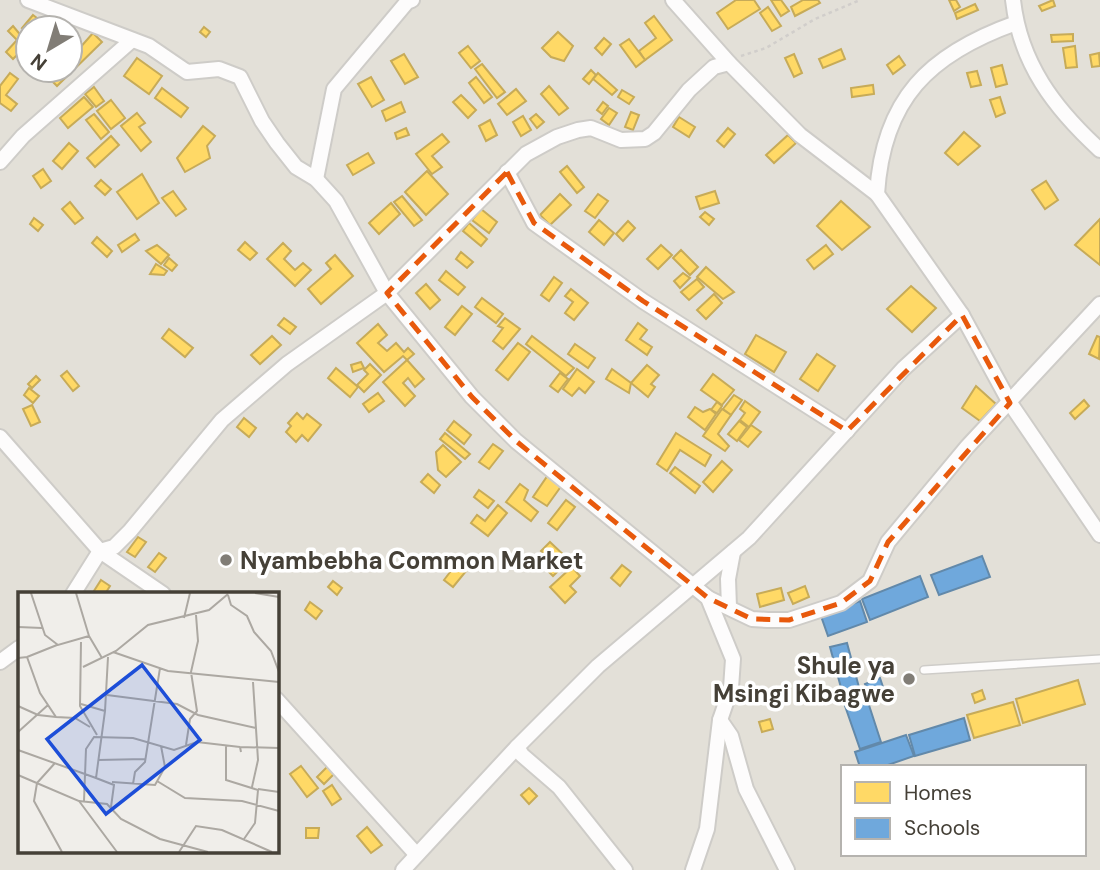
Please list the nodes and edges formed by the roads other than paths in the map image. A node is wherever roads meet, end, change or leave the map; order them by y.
1 (28, 0) edge
2 (412, 0) edge
3 (673, 0) edge
4 (1013, 0) edge
5 (1016, 23) junction
6 (132, 40) junction
7 (729, 62) junction
8 (1100, 150) edge
9 (0, 162) edge
10 (507, 172) junction
11 (316, 178) junction
12 (877, 194) junction
13 (387, 293) junction
14 (1100, 304) edge
15 (961, 315) junction
16 (1010, 403) junction
17 (847, 431) junction
18 (0, 437) edge
19 (1100, 535) edge
20 (100, 551) junction
21 (733, 552) junction
22 (693, 583) junction
23 (74, 592) edge
24 (162, 592) edge
25 (708, 598) junction
26 (729, 607) junction
27 (18, 649) edge
28 (1100, 659) edge
29 (0, 663) edge
30 (924, 670) dead end
31 (278, 701) edge
32 (720, 720) junction
33 (517, 747) junction
34 (416, 854) junction
35 (403, 870) edge
36 (625, 870) edge
37 (693, 870) edge
38 (787, 870) edge

1 - 6 street
2 - 11 street
3 - 7 street
4 - 5 street
5 - 8 street
5 - 12 street
6 - 9 street
6 - 11 street
7 - 10 street
7 - 12 street
10 - 13 street
10 - 17 street
11 - 13 street
12 - 15 street
13 - 20 street
13 - 22 street
14 - 16 street
15 - 16 street
15 - 17 street
16 - 19 street
16 - 26 street
17 - 21 street
18 - 20 street
20 - 23 street
20 - 24 street
21 - 22 street
21 - 26 street
22 - 25 street
22 - 33 street
25 - 26 street
25 - 32 street
27 - 29 street
28 - 30 lane
31 - 34 street
32 - 37 street
32 - 38 street
33 - 34 street
33 - 36 street
34 - 35 street

